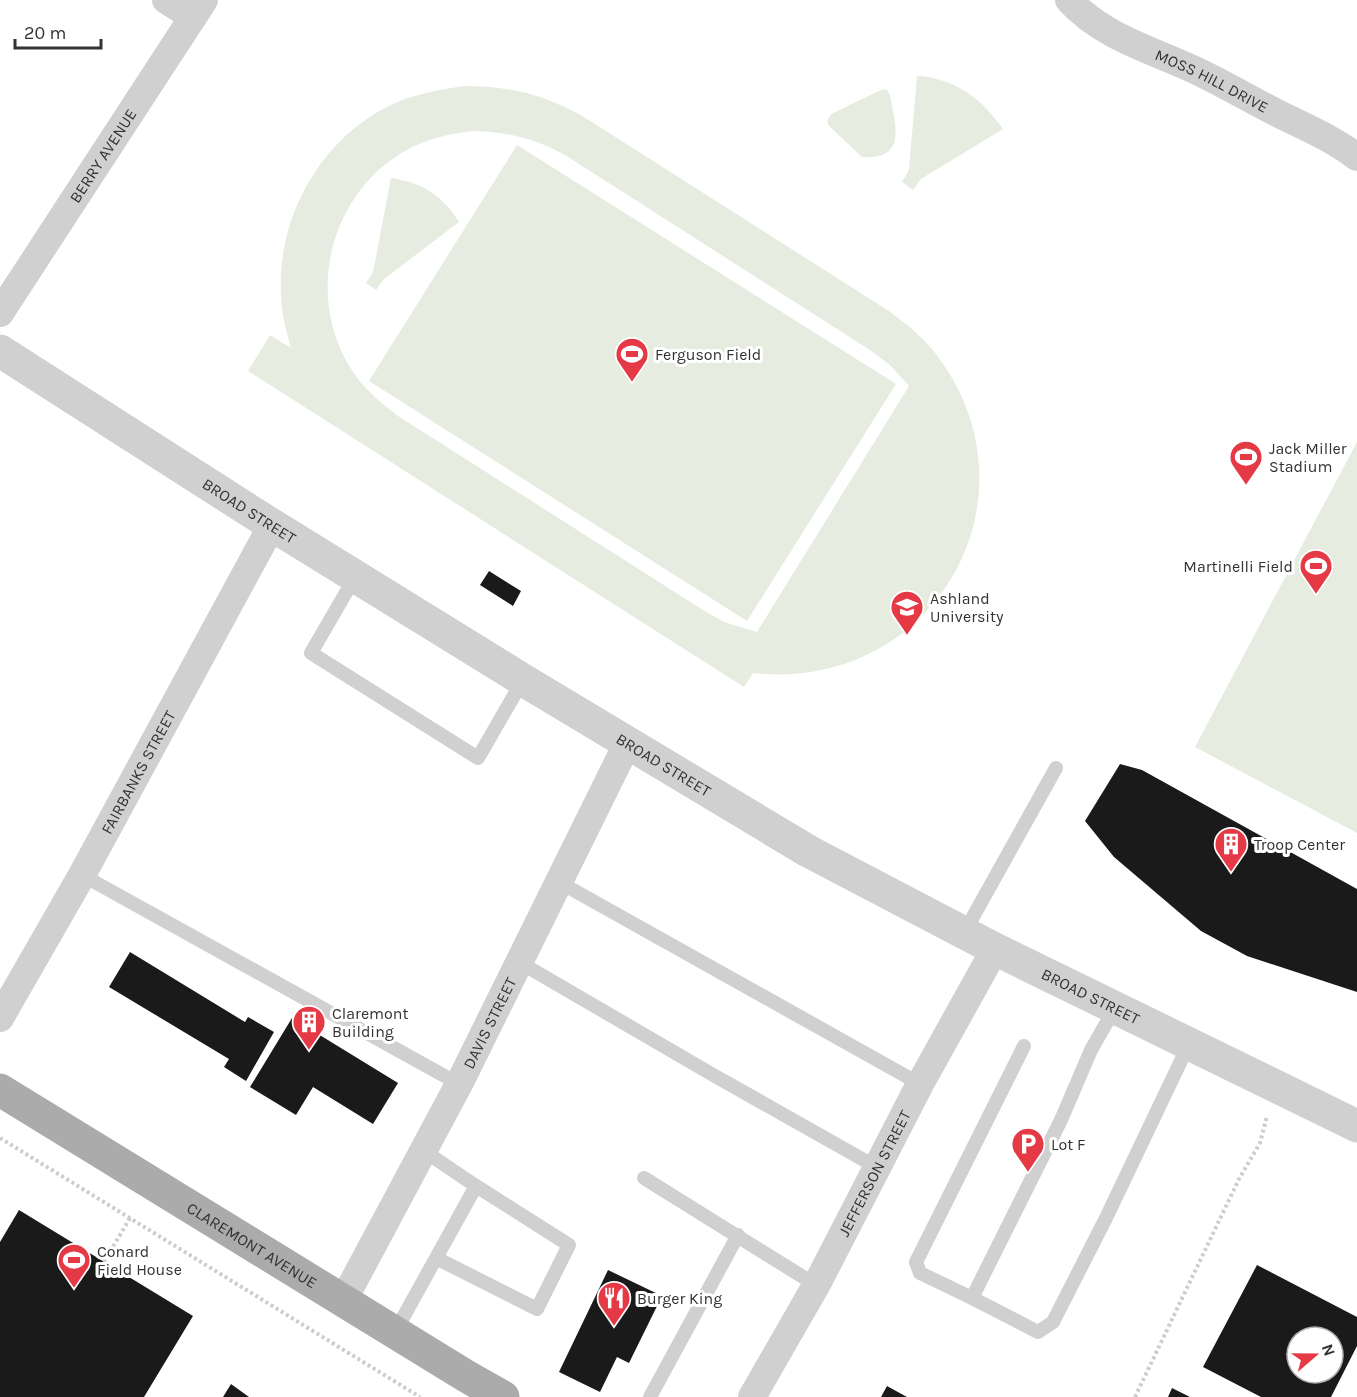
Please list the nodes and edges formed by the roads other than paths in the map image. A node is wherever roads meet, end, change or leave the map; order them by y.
1 (166, 0) edge
2 (1070, 0) edge
3 (198, 9) edge
4 (1357, 157) edge
5 (0, 313) edge
6 (0, 351) edge
7 (272, 525) junction
8 (355, 577) junction
9 (523, 680) junction
10 (628, 742) junction
11 (1056, 768) dead end
12 (82, 875) junction
13 (559, 882) junction
14 (964, 933) junction
15 (995, 949) junction
16 (519, 962) junction
17 (1115, 1008) junction
18 (0, 1018) edge
19 (1189, 1044) junction
20 (1024, 1046) dead end
21 (459, 1084) junction
22 (920, 1084) junction
23 (0, 1090) edge
24 (1357, 1126) edge
25 (424, 1151) junction
26 (878, 1168) junction
27 (644, 1178) dead end
28 (476, 1186) junction
29 (738, 1235) junction
30 (436, 1257) junction
31 (816, 1285) junction
32 (972, 1298) junction
33 (344, 1299) junction
34 (395, 1332) junction
35 (504, 1397) edge
36 (650, 1397) edge
37 (752, 1397) edge

1 - 3 street
2 - 4 street, MOSS HILL DRIVE
3 - 5 street, BERRY AVENUE
6 - 7 street, BROAD STREET
7 - 8 street, BROAD STREET
7 - 12 street, FAIRBANKS STREET
8 - 9 street, BROAD STREET
8 - 9 lane
9 - 10 street, BROAD STREET
10 - 13 street, DAVIS STREET
10 - 14 street, BROAD STREET
11 - 14 lane
12 - 18 street, FAIRBANKS STREET
12 - 21 lane
13 - 16 street, DAVIS STREET
13 - 22 lane
14 - 15 street, BROAD STREET
15 - 17 street, BROAD STREET
15 - 22 street, JEFFERSON STREET
16 - 21 street, DAVIS STREET
16 - 26 lane
17 - 19 street, BROAD STREET
17 - 32 lane
19 - 24 street, BROAD STREET
19 - 32 lane
20 - 32 lane
21 - 25 street, DAVIS STREET
22 - 26 street, JEFFERSON STREET
23 - 33 main road, CLAREMONT AVENUE
25 - 28 lane
25 - 33 street, DAVIS STREET
26 - 31 street, JEFFERSON STREET
27 - 29 lane
28 - 30 lane
28 - 30 lane
29 - 31 lane
29 - 36 lane
30 - 34 lane
31 - 37 street, JEFFERSON STREET
33 - 34 main road, CLAREMONT AVENUE
34 - 35 main road, CLAREMONT AVENUE

